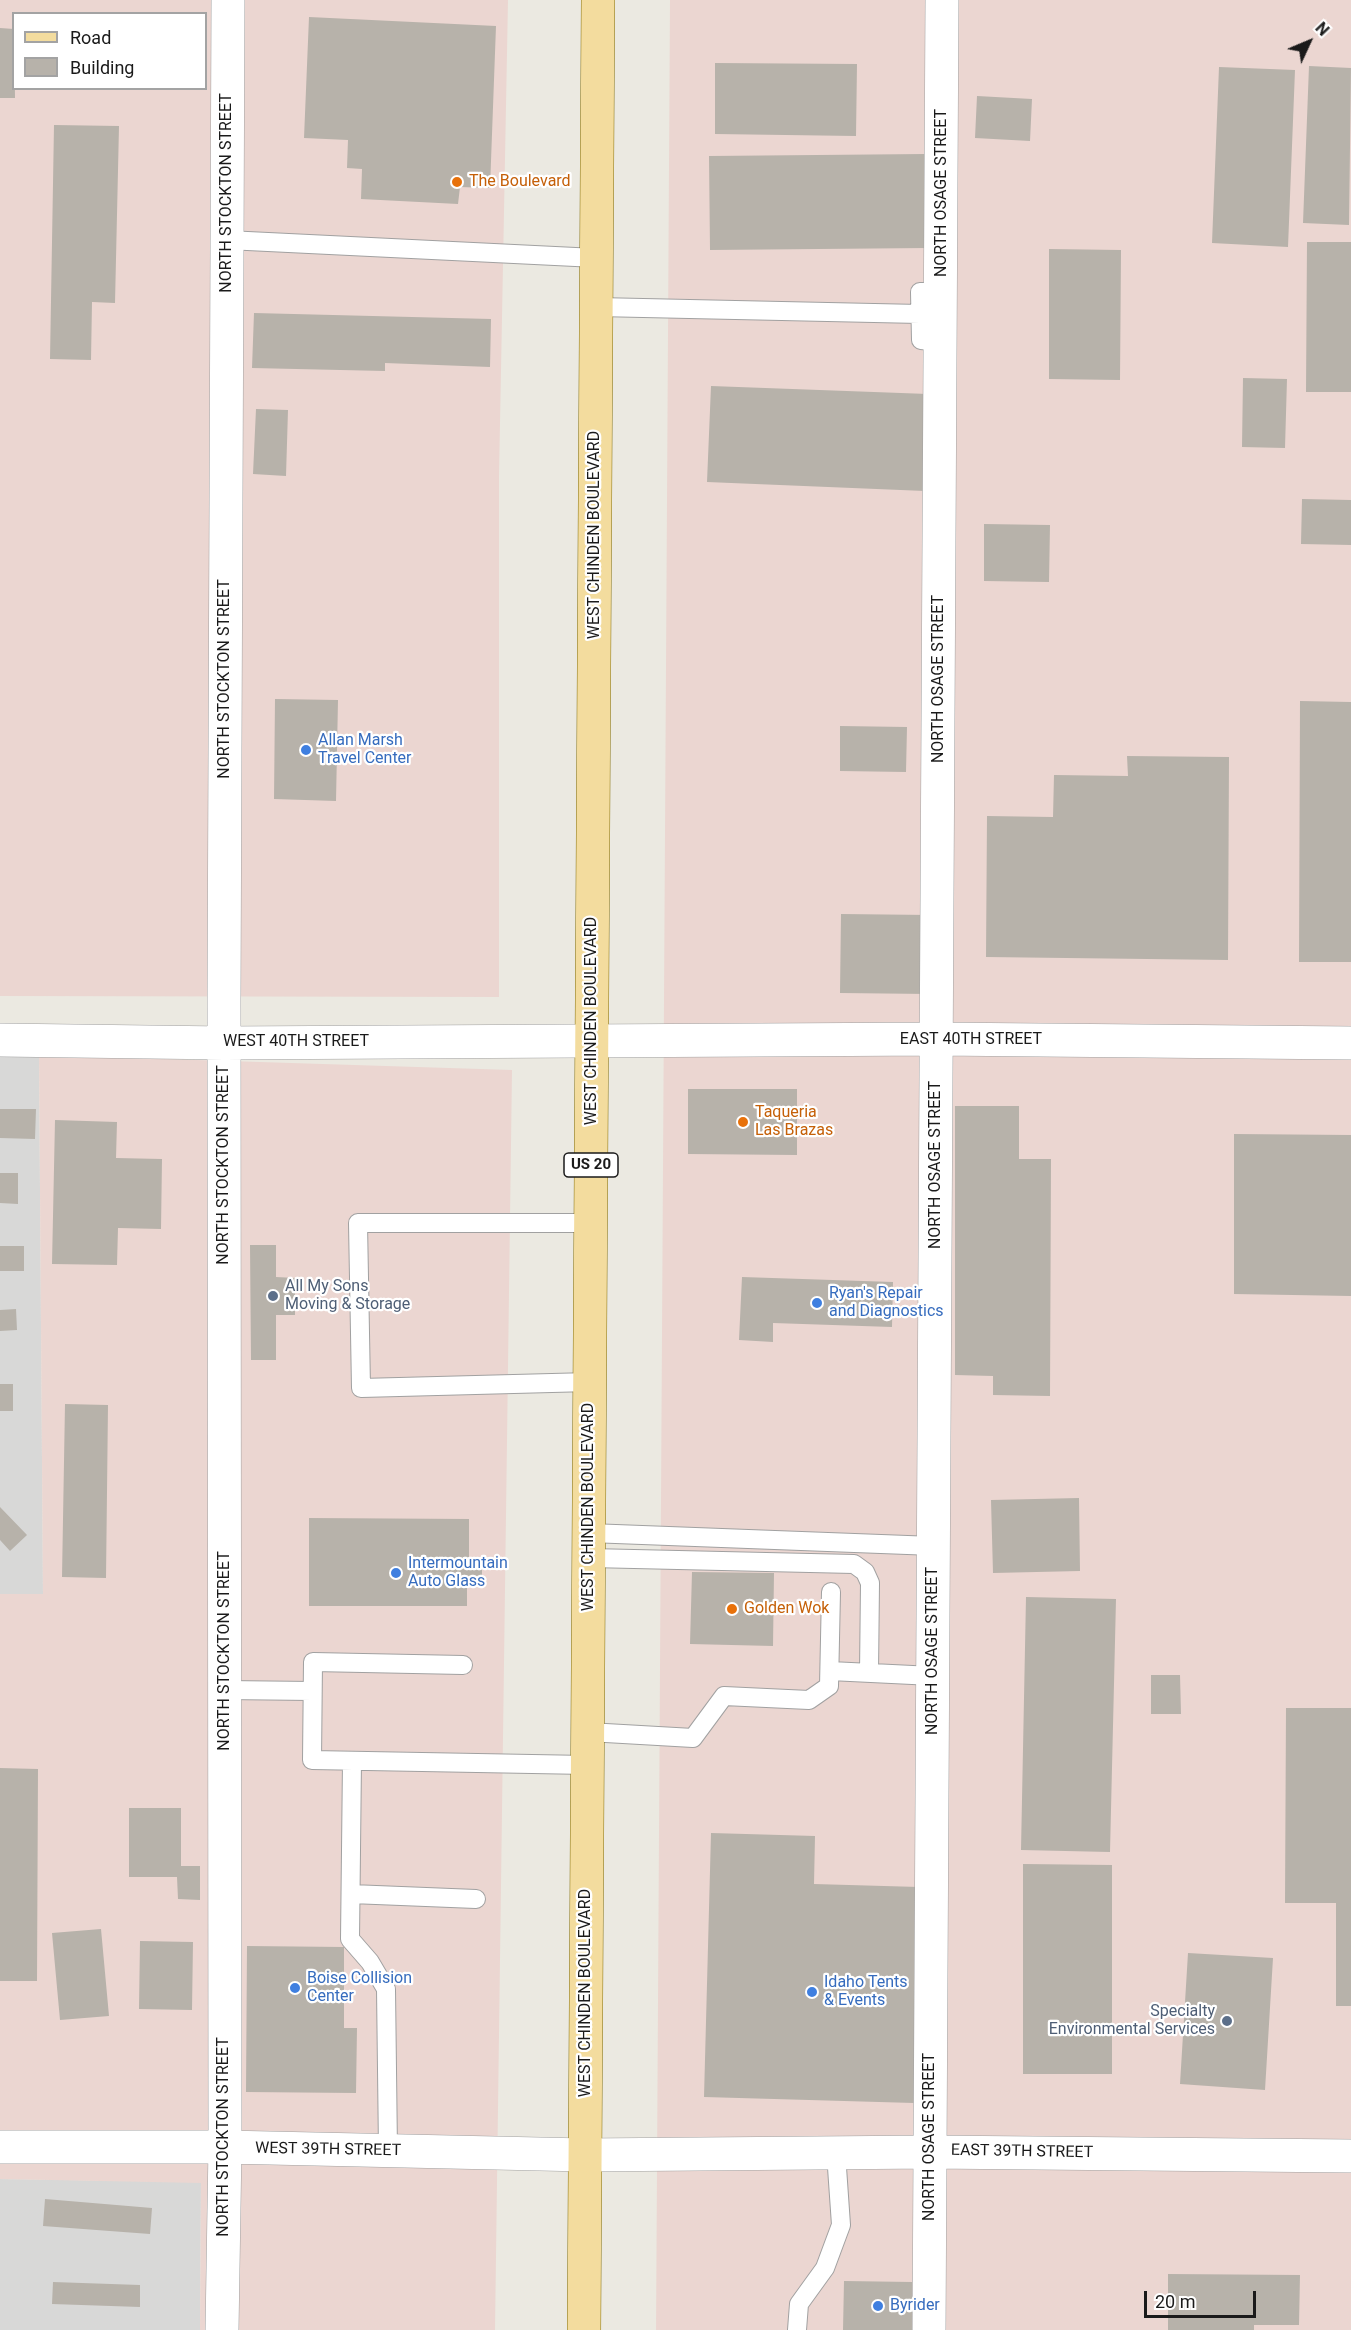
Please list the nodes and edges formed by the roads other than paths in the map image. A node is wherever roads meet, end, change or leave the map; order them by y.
1 (228, 0) edge
2 (598, 0) edge
3 (942, 0) edge
4 (227, 240) junction
5 (597, 258) junction
6 (931, 303) junction
7 (597, 307) junction
8 (937, 1039) junction
9 (0, 1040) edge
10 (592, 1041) junction
11 (224, 1043) junction
12 (1351, 1043) edge
13 (591, 1223) junction
14 (590, 1382) junction
15 (589, 1545) junction
16 (934, 1546) junction
17 (831, 1592) dead end
18 (463, 1665) dead end
19 (830, 1671) junction
20 (870, 1673) junction
21 (933, 1676) junction
22 (225, 1690) junction
23 (312, 1691) junction
24 (588, 1732) junction
25 (352, 1761) junction
26 (587, 1765) junction
27 (351, 1894) junction
28 (476, 1899) dead end
29 (0, 2147) edge
30 (225, 2147) junction
31 (387, 2151) junction
32 (930, 2152) junction
33 (836, 2153) junction
34 (585, 2155) junction
35 (1351, 2156) edge
36 (222, 2330) edge
37 (584, 2330) edge
38 (797, 2330) edge
39 (929, 2330) edge

1 - 4 street, NORTH STOCKTON STREET
2 - 5 main road, WEST CHINDEN BOULEVARD / US 20
3 - 6 street, NORTH OSAGE STREET
4 - 5 lane
4 - 11 street, NORTH STOCKTON STREET
5 - 7 main road, WEST CHINDEN BOULEVARD / US 20
6 - 7 lane
6 - 8 street, NORTH OSAGE STREET
7 - 10 main road, WEST CHINDEN BOULEVARD / US 20
8 - 10 street, EAST 40TH STREET
8 - 12 street, EAST 40TH STREET
8 - 16 street, NORTH OSAGE STREET
9 - 11 street, WEST 40TH STREET
10 - 11 street, WEST 40TH STREET
10 - 13 main road, WEST CHINDEN BOULEVARD / US 20
11 - 22 street, NORTH STOCKTON STREET
13 - 14 main road, WEST CHINDEN BOULEVARD / US 20
13 - 14 lane
14 - 15 main road, WEST CHINDEN BOULEVARD / US 20
15 - 16 lane
15 - 20 lane
15 - 24 main road, WEST CHINDEN BOULEVARD / US 20
16 - 21 street, NORTH OSAGE STREET
17 - 19 lane
18 - 23 lane
19 - 20 lane
19 - 24 lane
20 - 21 lane
21 - 32 street, NORTH OSAGE STREET
22 - 23 lane
22 - 30 street, NORTH STOCKTON STREET
23 - 25 lane
24 - 26 main road, WEST CHINDEN BOULEVARD / US 20
25 - 26 lane
25 - 27 lane
26 - 34 main road, WEST CHINDEN BOULEVARD / US 20
27 - 28 lane
27 - 31 lane
29 - 30 street, WEST 39TH STREET
30 - 31 street, WEST 39TH STREET
30 - 36 street, NORTH STOCKTON STREET
31 - 34 street, WEST 39TH STREET
32 - 33 street, EAST 39TH STREET
32 - 35 street, EAST 39TH STREET
32 - 39 street, NORTH OSAGE STREET
33 - 34 street, EAST 39TH STREET
33 - 38 lane
34 - 37 main road, WEST CHINDEN BOULEVARD / US 20

